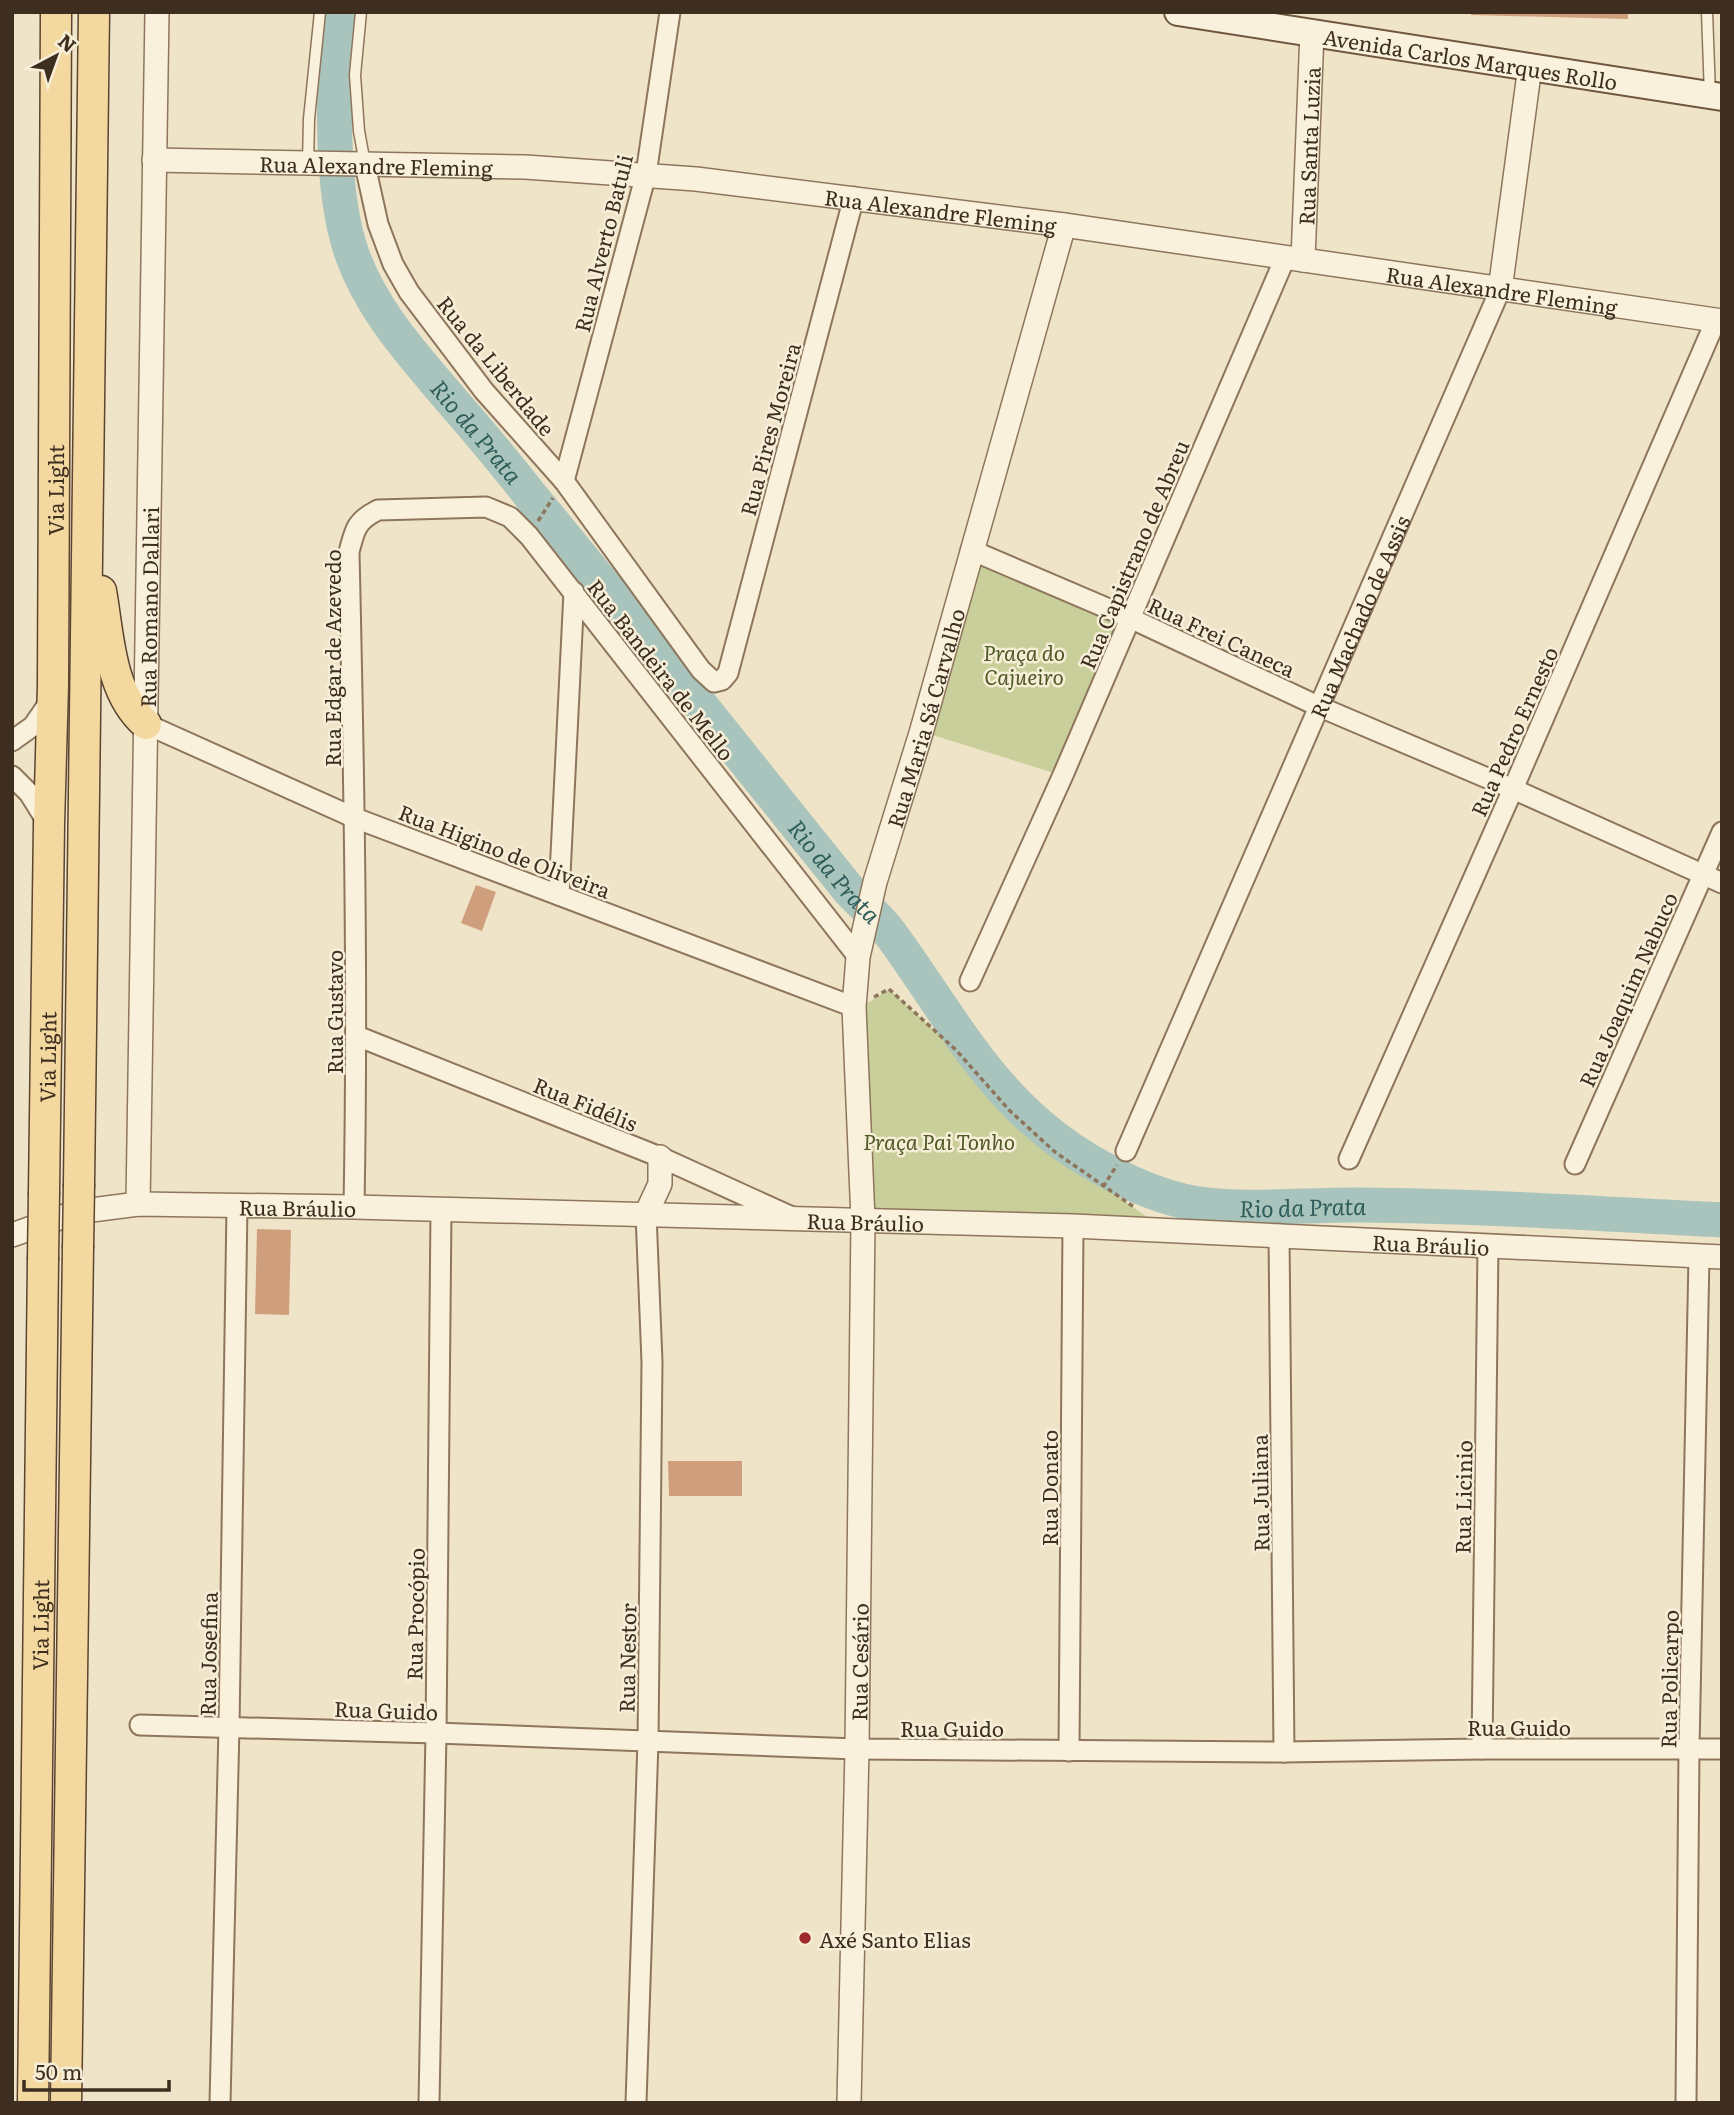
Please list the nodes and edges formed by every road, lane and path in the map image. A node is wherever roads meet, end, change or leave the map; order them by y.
1 (56, 12) edge
2 (94, 12) edge
3 (156, 12) edge
4 (320, 12) edge
5 (360, 12) edge
6 (670, 12) edge
7 (1178, 12) edge
8 (1707, 12) edge
9 (1312, 32) junction
10 (1530, 66) junction
11 (1716, 96) edge
12 (154, 160) junction
13 (312, 164) junction
14 (357, 165) junction
15 (646, 174) junction
16 (855, 197) junction
17 (1064, 225) junction
18 (1294, 259) junction
19 (1500, 290) junction
20 (1719, 321) edge
21 (561, 486) junction
22 (378, 510) joint
23 (88, 521) junction
24 (536, 526) dead end
25 (971, 550) junction
26 (574, 592) junction
27 (1130, 618) junction
28 (728, 673) joint
29 (52, 699) junction
30 (1320, 707) junction
31 (146, 724) junction
32 (12, 741) edge
33 (12, 776) edge
34 (1514, 789) junction
35 (355, 818) junction
36 (49, 824) junction
37 (1722, 832) edge
38 (1703, 874) junction
39 (1722, 883) edge
40 (559, 895) junction
41 (858, 957) junction
42 (970, 981) dead end
43 (854, 1007) junction
44 (357, 1036) junction
45 (1126, 1151) dead end
46 (660, 1157) junction
47 (1349, 1158) dead end
48 (1575, 1164) dead end
49 (1107, 1181) dead end
50 (1103, 1187) junction
51 (138, 1204) junction
52 (237, 1206) junction
53 (354, 1207) junction
54 (1138, 1209) dead end
55 (441, 1210) junction
56 (646, 1214) junction
57 (795, 1218) junction
58 (863, 1220) junction
59 (1073, 1226) junction
60 (1279, 1234) junction
61 (12, 1235) edge
62 (1488, 1246) junction
63 (1699, 1257) junction
64 (1722, 1257) edge
65 (141, 1725) dead end
66 (229, 1727) junction
67 (436, 1733) junction
68 (648, 1741) junction
69 (857, 1749) junction
70 (1482, 1749) junction
71 (1689, 1749) junction
72 (1722, 1749) edge
73 (1069, 1751) junction
74 (1284, 1752) junction
75 (33, 2103) edge
76 (66, 2103) edge
77 (220, 2103) edge
78 (429, 2103) edge
79 (636, 2103) edge
80 (849, 2103) edge
81 (1686, 2103) edge

1 - 29 main road, Via Light
2 - 23 main road, Via Light
3 - 12 street, Rua Romano Dallari
4 - 13 lane
5 - 14 lane, Rua da Liberdade
6 - 15 street, Rua Alverto Batuli
7 - 9 main road, Avenida Carlos Marques Rollo
8 - 11 lane
9 - 10 main road, Avenida Carlos Marques Rollo
9 - 18 street, Rua Santa Luzia
10 - 11 main road, Avenida Carlos Marques Rollo
10 - 19 street, Rua Machado de Assis
12 - 13 street, Rua Alexandre Fleming
12 - 31 street, Rua Romano Dallari
13 - 14 street, Rua Alexandre Fleming
14 - 15 street, Rua Alexandre Fleming
14 - 21 street, Rua da Liberdade
15 - 16 street, Rua Alexandre Fleming
15 - 21 street, Rua Alverto Batuli
16 - 17 street, Rua Alexandre Fleming
16 - 28 street, Rua Pires Moreira
17 - 18 street, Rua Alexandre Fleming
17 - 25 street, Rua Maria Sá Carvalho
18 - 19 street, Rua Alexandre Fleming
18 - 27 street, Rua Capistrano de Abreu
19 - 20 street, Rua Alexandre Fleming
19 - 30 street, Rua Machado de Assis
20 - 34 street, Rua Pedro Ernesto
21 - 24 path
21 - 28 street, Rua da Liberdade
22 - 26 street, Rua Bandeira de Mello
22 - 35 street, Rua Edgar de Azevedo
23 - 31 main road
23 - 76 main road, Via Light, bridge
25 - 27 street, Rua Frei Caneca
25 - 41 street, Rua Maria Sá Carvalho
26 - 40 street
26 - 41 street, Rua Bandeira de Mello
27 - 30 street, Rua Frei Caneca
27 - 42 street, Rua Capistrano de Abreu
29 - 32 street
29 - 36 main road, Via Light
30 - 34 street, Rua Frei Caneca
30 - 45 street, Rua Machado de Assis
31 - 35 street, Rua Higino de Oliveira
31 - 51 street, Rua Romano Dallari
33 - 36 street
34 - 38 street, Rua Frei Caneca
34 - 47 street, Rua Pedro Ernesto
35 - 40 street, Rua Higino de Oliveira
35 - 44 street, Rua Gustavo
36 - 75 main road, Via Light, bridge
37 - 38 street, Rua Joaquim Nabuco
38 - 39 street, Rua Frei Caneca
38 - 48 street, Rua Joaquim Nabuco
40 - 43 street, Rua Higino de Oliveira
41 - 43 street, Rua Maria Sá Carvalho
43 - 50 path
43 - 58 street, Rua Maria Sá Carvalho
44 - 46 street, Rua Fidélis
44 - 53 street, Rua Gustavo
46 - 56 street
46 - 57 street, Rua Fidélis
49 - 50 path
50 - 54 path
51 - 52 street, Rua Bráulio
51 - 61 street, Rua Bráulio
52 - 53 street, Rua Bráulio
52 - 66 street, Rua Josefina
53 - 55 street, Rua Bráulio
55 - 56 street, Rua Bráulio
55 - 67 street, Rua Procópio
56 - 57 street, Rua Bráulio
56 - 68 street, Rua Nestor
57 - 58 street, Rua Bráulio
58 - 59 street, Rua Bráulio
58 - 69 street, Rua Cesário
59 - 60 street, Rua Bráulio
59 - 73 street, Rua Donato
60 - 62 street, Rua Bráulio
60 - 74 street, Rua Juliana
62 - 63 street, Rua Bráulio
62 - 70 street, Rua Licinio
63 - 64 street, Rua Bráulio
63 - 71 street, Rua Policarpo
65 - 66 street, Rua Guido
66 - 67 street, Rua Guido
66 - 77 street, Rua Josefina
67 - 68 street, Rua Guido
67 - 78 street, Rua Procópio
68 - 69 street, Rua Guido
68 - 79 street, Rua Nestor
69 - 73 street, Rua Guido
69 - 80 street, Rua Cesário
70 - 71 street, Rua Guido
70 - 74 street, Rua Guido
71 - 72 street, Rua Guido
71 - 81 street, Rua Policarpo
73 - 74 street, Rua Guido

